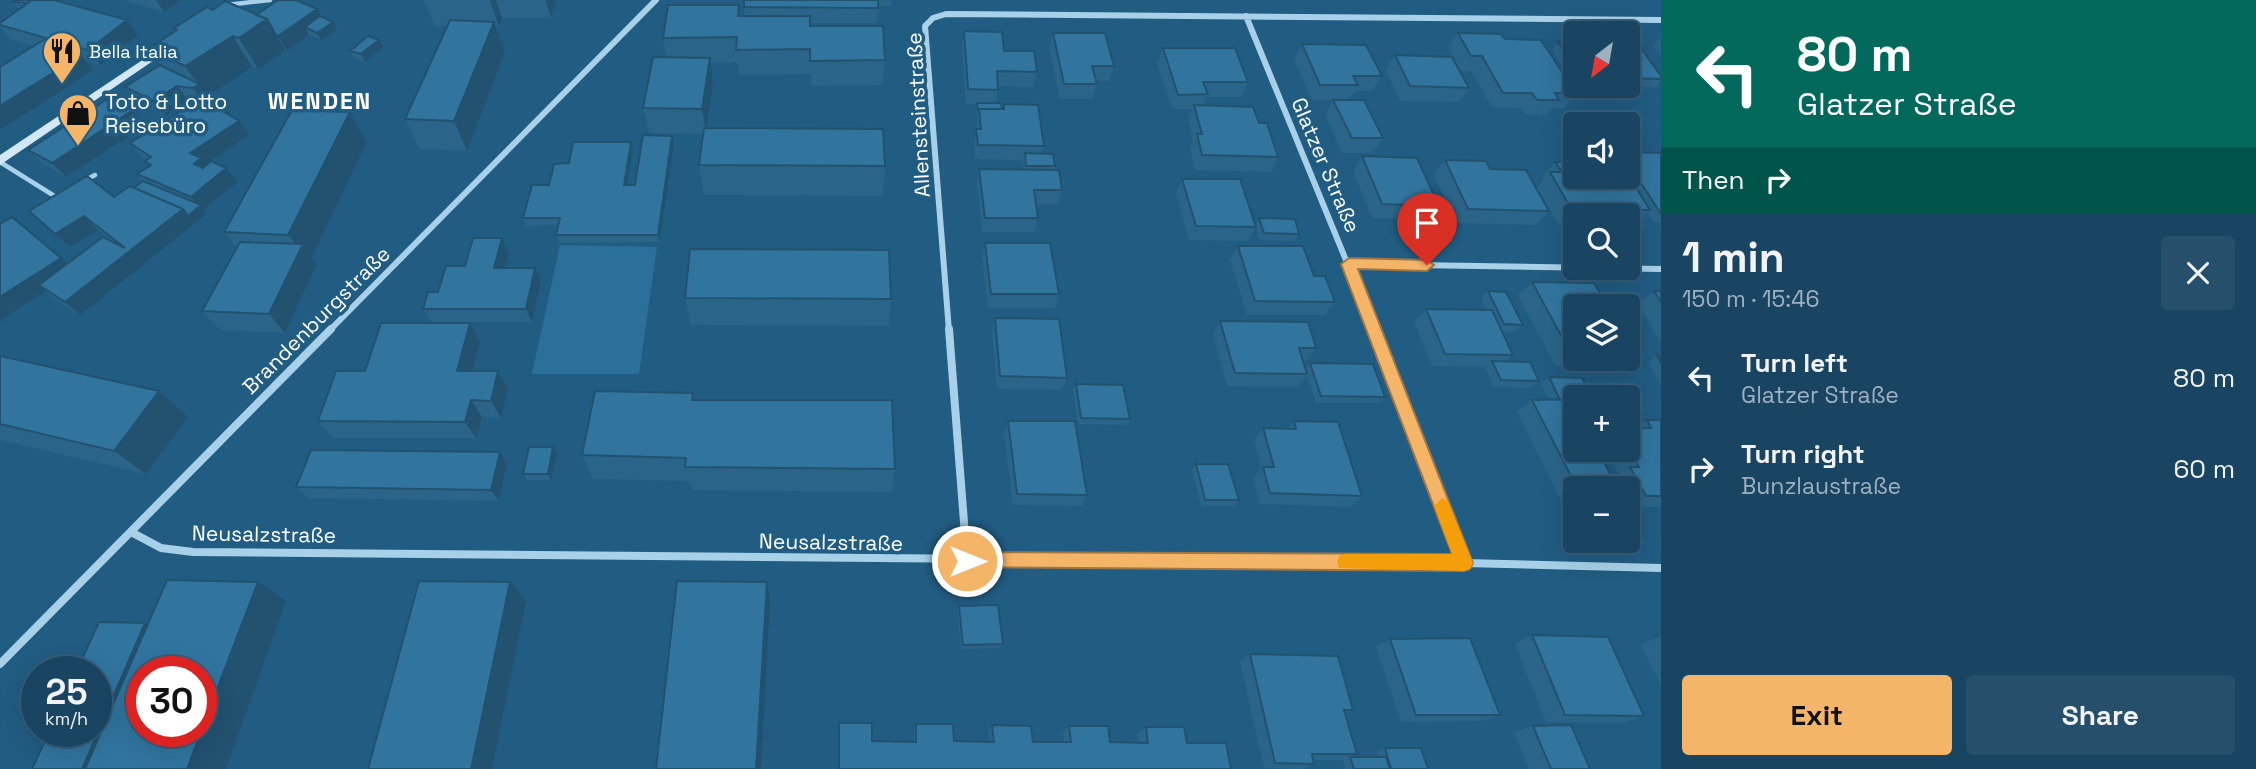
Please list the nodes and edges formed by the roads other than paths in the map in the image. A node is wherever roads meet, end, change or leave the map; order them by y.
1 (270, 0) edge
2 (656, 0) edge
3 (223, 6) edge
4 (1245, 16) junction
5 (1661, 20) edge
6 (176, 41) edge
7 (0, 162) edge
8 (95, 175) dead end
9 (75, 186) edge
10 (66, 191) edge
11 (1349, 264) junction
12 (1661, 269) edge
13 (131, 532) junction
14 (967, 561) junction
15 (1464, 563) junction
16 (1661, 568) edge
17 (0, 664) edge

1 - 3 lane
2 - 13 street, Brandenburgstraße
4 - 5 street, Allensteinstraße
4 - 11 street, Glatzer Straße
4 - 14 street, Allensteinstraße
6 - 7 main road
7 - 10 lane
8 - 9 lane
11 - 12 street
11 - 15 street, Glatzer Straße
13 - 14 street, Neusalzstraße
13 - 17 street, Brandenburgstraße
14 - 15 street, Neusalzstraße
15 - 16 street, Neusalzstraße

